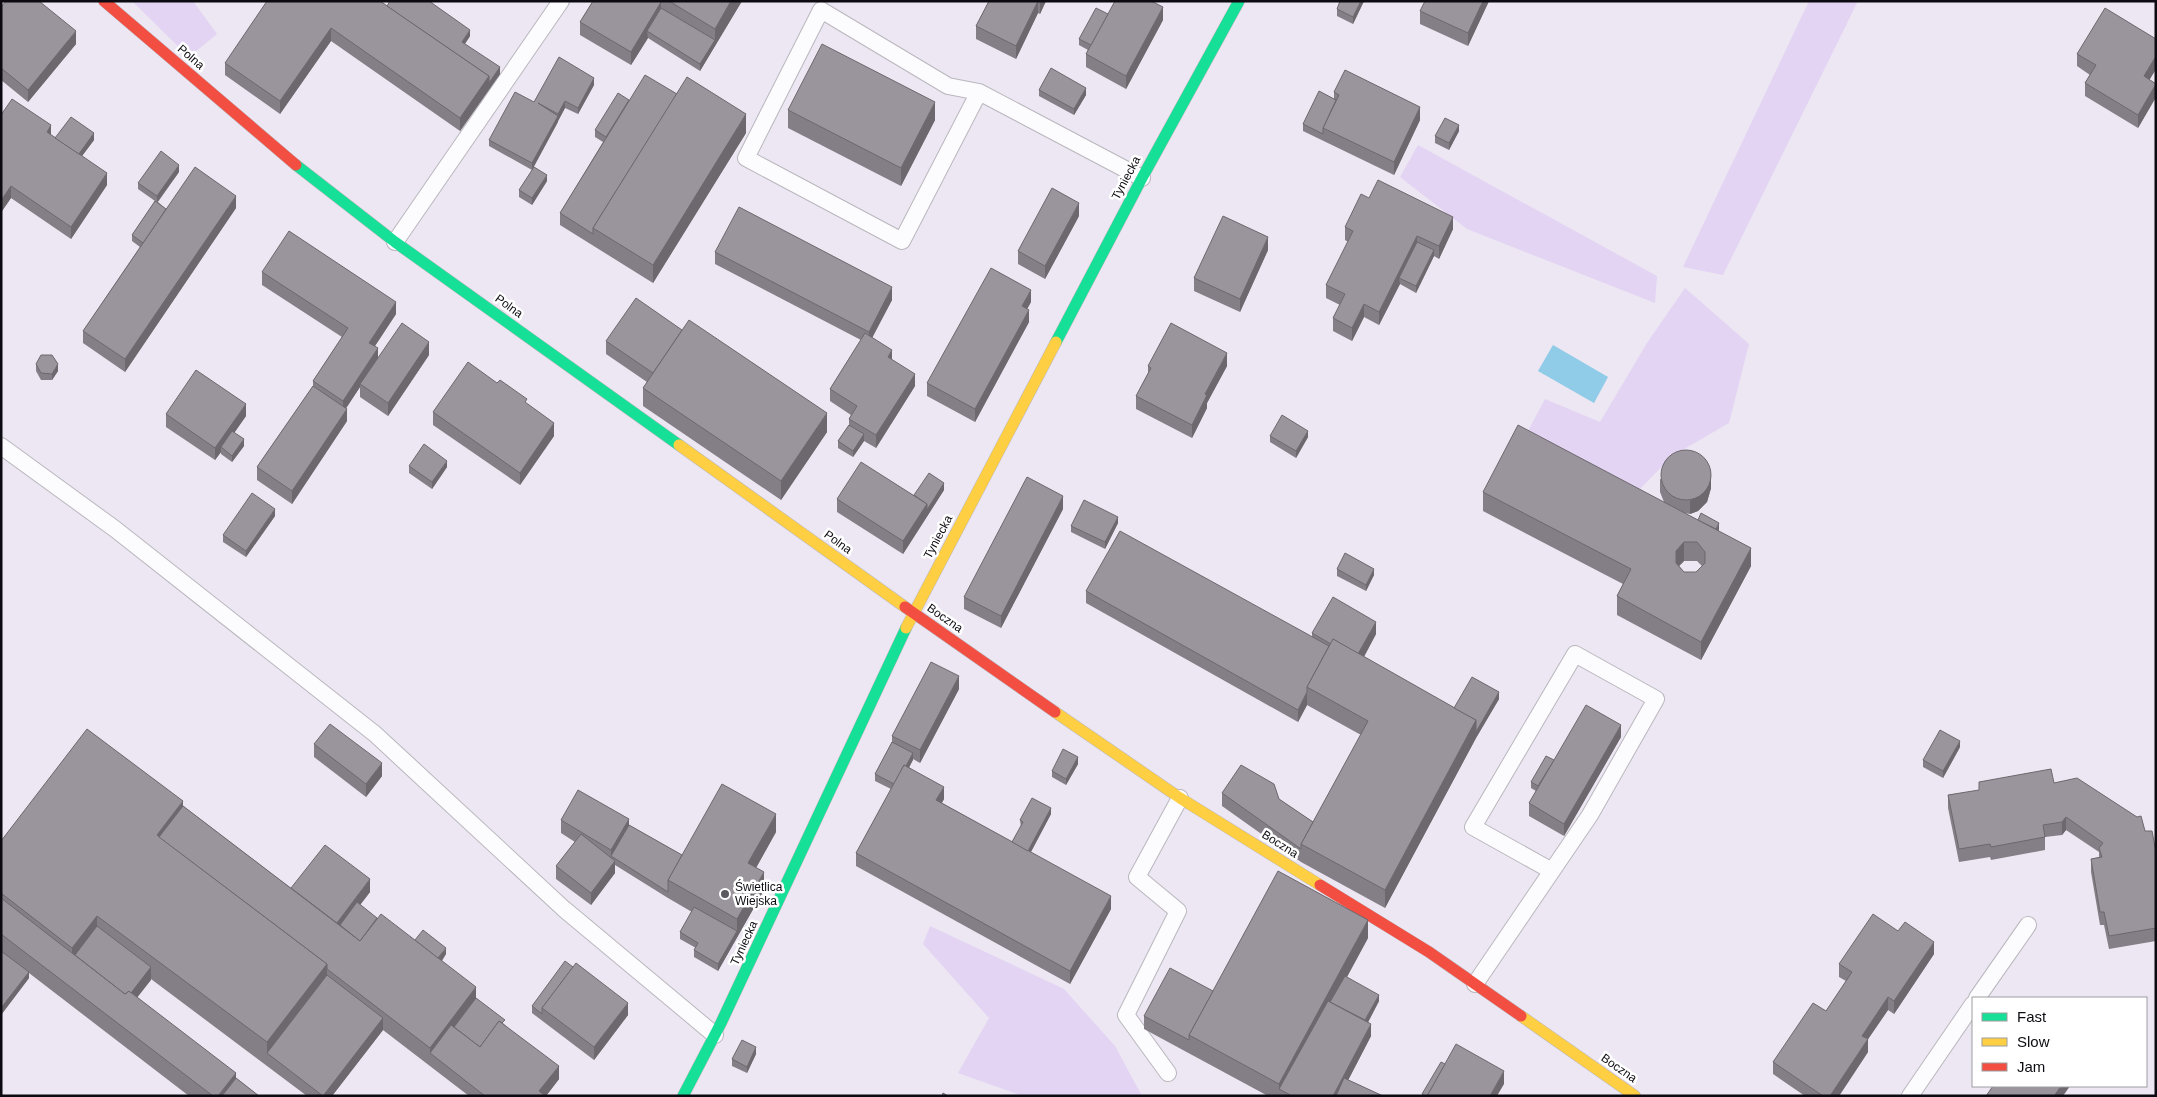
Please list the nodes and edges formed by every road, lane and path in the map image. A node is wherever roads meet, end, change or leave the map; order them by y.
1 (104, 1) edge
2 (561, 1) edge
3 (1239, 1) edge
4 (980, 92) junction
5 (1142, 178) junction
6 (395, 242) junction
7 (1, 446) edge
8 (913, 613) junction
9 (1180, 798) junction
10 (1552, 871) junction
11 (2028, 924) dead end
12 (1475, 984) junction
13 (1978, 997) edge
14 (1972, 1005) edge
15 (715, 1035) junction
16 (1168, 1073) dead end
17 (683, 1096) edge
18 (1635, 1096) edge
19 (1910, 1096) edge

1 - 6 street, Polna
2 - 6 lane
3 - 5 street, Tyniecka
4 - 4 lane
4 - 5 lane
5 - 8 street, Tyniecka
6 - 8 street, Polna
7 - 15 lane
8 - 9 street, Boczna
8 - 15 street, Tyniecka
9 - 12 street, Boczna
9 - 16 lane
10 - 10 lane
10 - 12 lane
11 - 13 lane
12 - 18 street, Boczna
14 - 19 lane
15 - 17 street, Tyniecka

